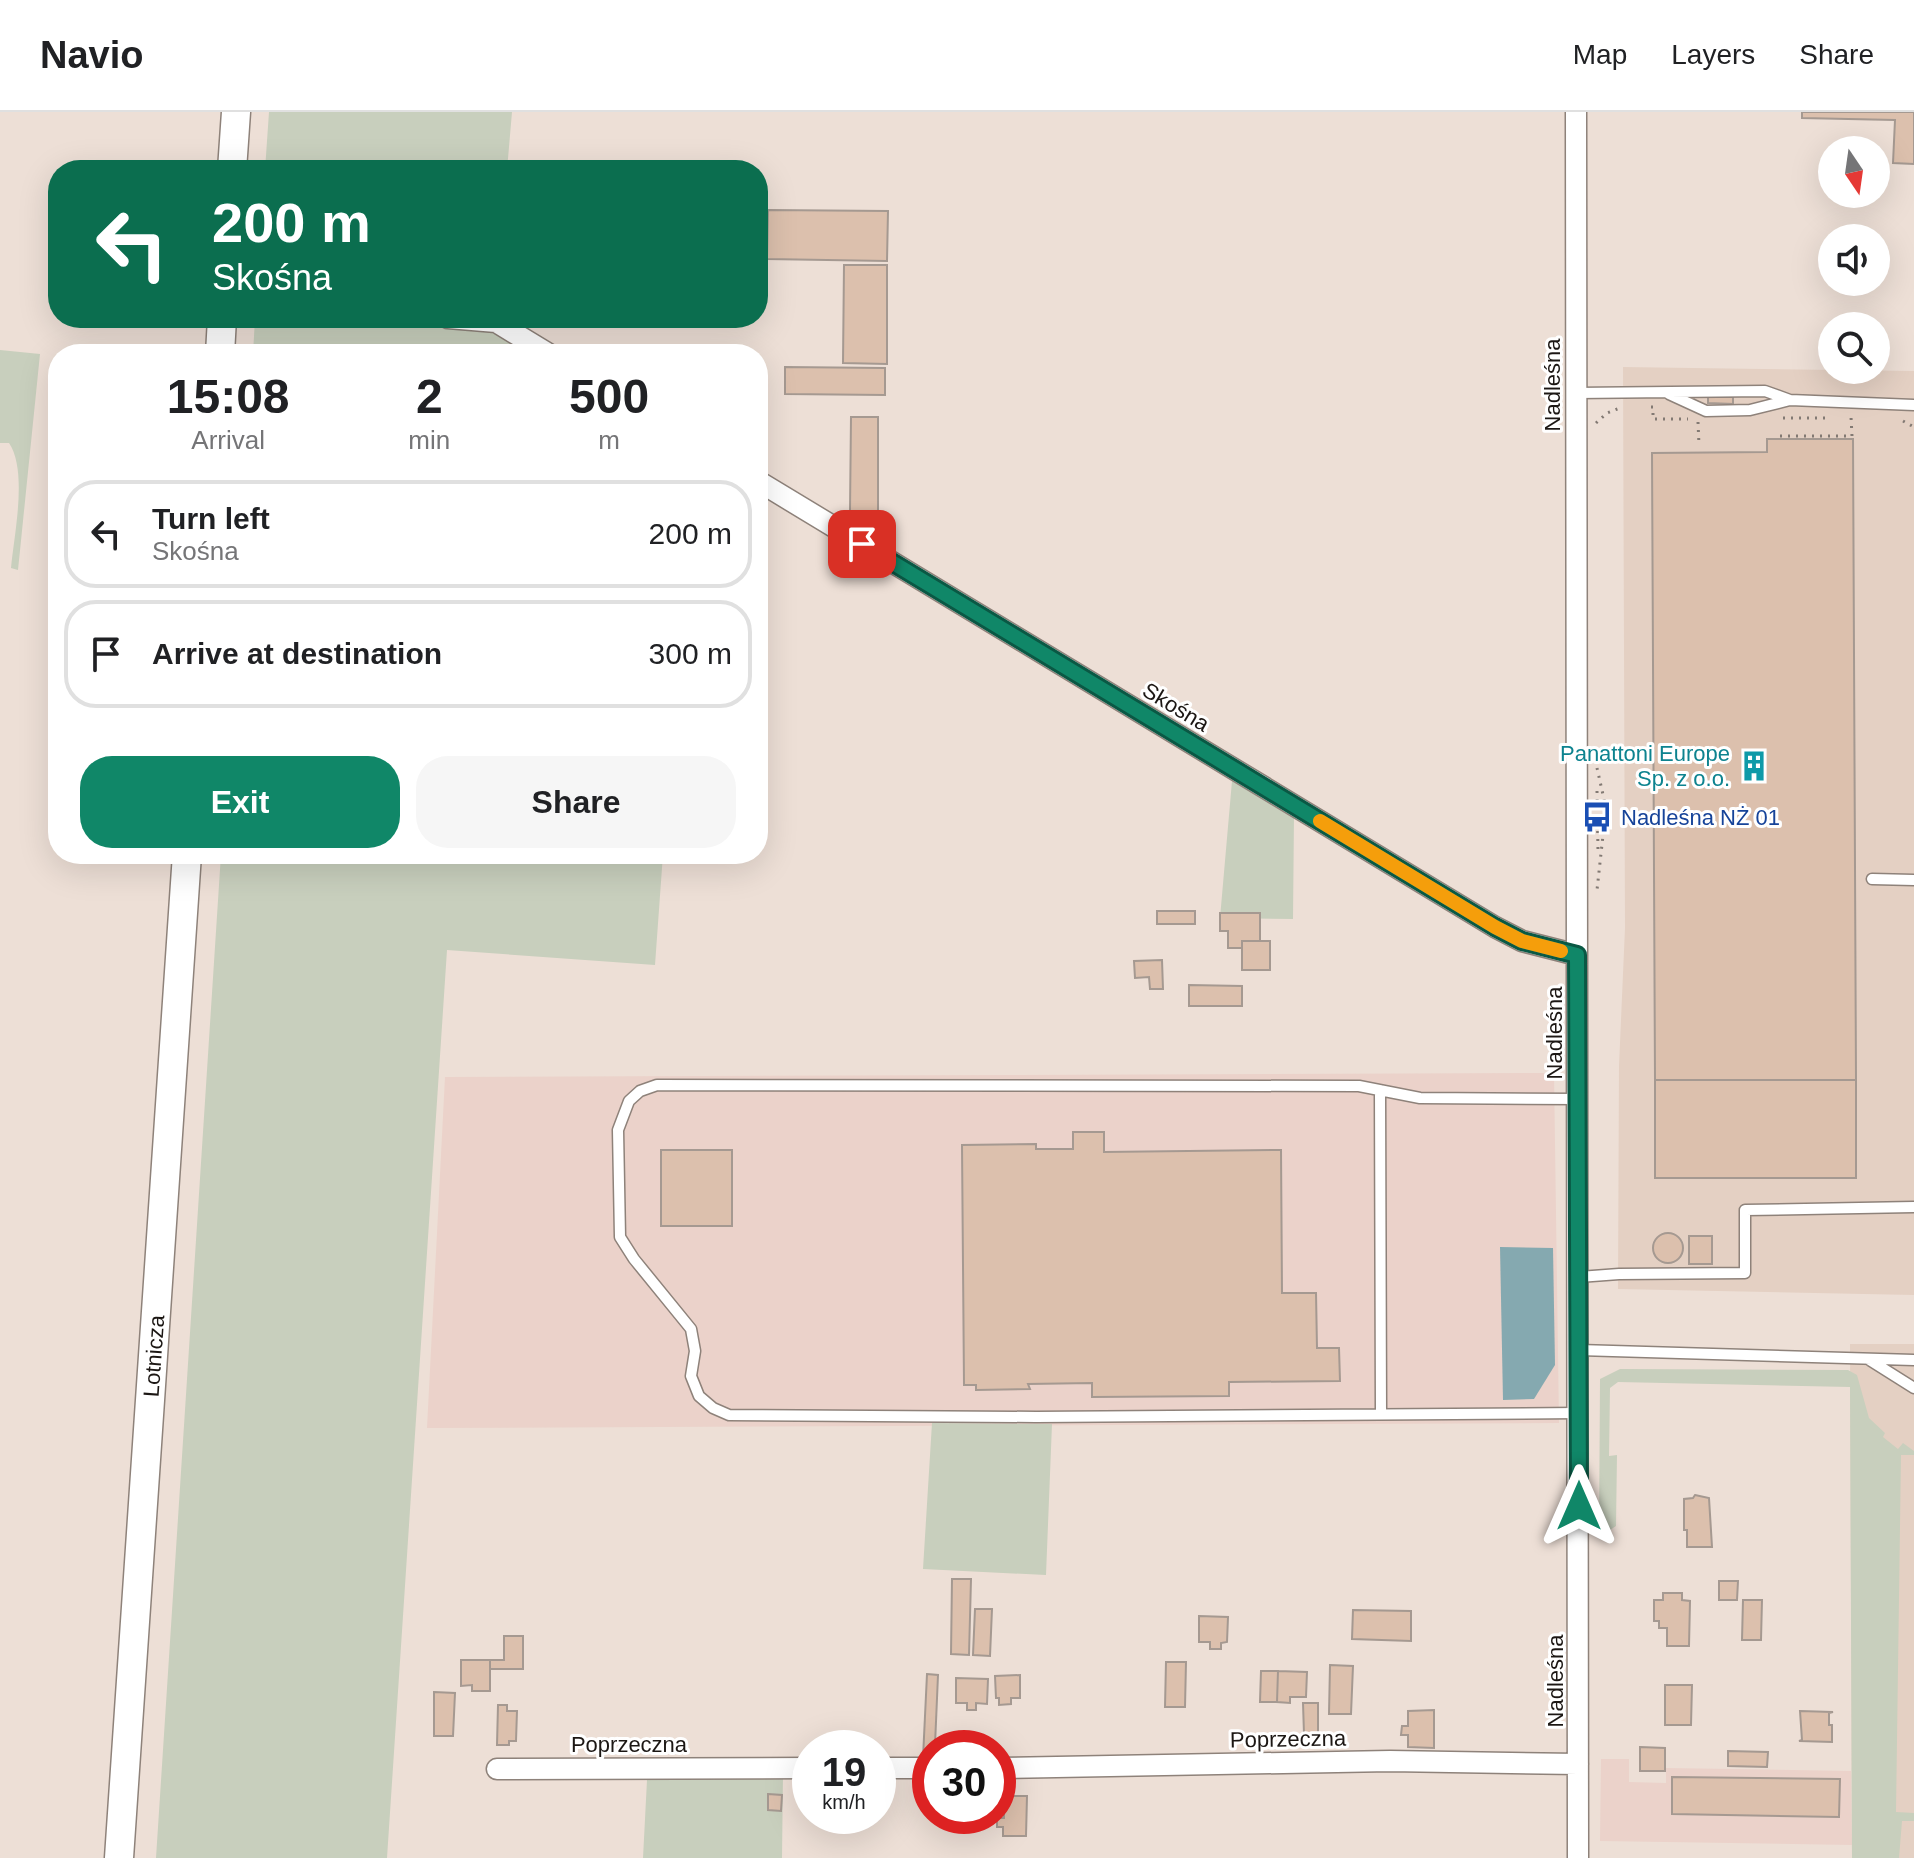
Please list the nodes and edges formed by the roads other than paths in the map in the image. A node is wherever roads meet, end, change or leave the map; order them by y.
1 (236, 112) edge
2 (1576, 112) edge
3 (233, 160) edge
4 (506, 328) edge
5 (532, 344) edge
6 (1576, 393) junction
7 (1669, 394) junction
8 (1790, 400) junction
9 (1914, 405) edge
10 (768, 487) edge
11 (186, 864) edge
12 (1872, 879) dead end
13 (1914, 880) edge
14 (1577, 955) junction
15 (1380, 1090) junction
16 (1578, 1099) junction
17 (1914, 1207) edge
18 (1579, 1277) junction
19 (1579, 1350) junction
20 (1866, 1358) junction
21 (1914, 1360) edge
22 (1914, 1388) edge
23 (1381, 1413) junction
24 (1578, 1413) junction
25 (1578, 1764) junction
26 (792, 1768) edge
27 (1016, 1768) edge
28 (497, 1769) dead end
29 (119, 1858) edge
30 (1578, 1858) edge

1 - 3 main road
2 - 6 street, Nadleśna
4 - 5 street
6 - 7 lane
6 - 14 street, Nadleśna
7 - 8 lane
7 - 8 lane
8 - 9 lane
10 - 14 street, Skośna
11 - 29 main road, Lotnicza
12 - 13 lane
14 - 16 street, Nadleśna
15 - 16 lane
15 - 23 lane
15 - 23 lane
16 - 18 street, Nadleśna
17 - 18 lane
18 - 19 street, Nadleśna
19 - 20 lane
19 - 24 street, Nadleśna
20 - 21 lane
20 - 22 lane
23 - 24 lane
24 - 25 street, Nadleśna
25 - 27 street, Poprzeczna
25 - 30 street, Nadleśna
26 - 28 street, Poprzeczna

